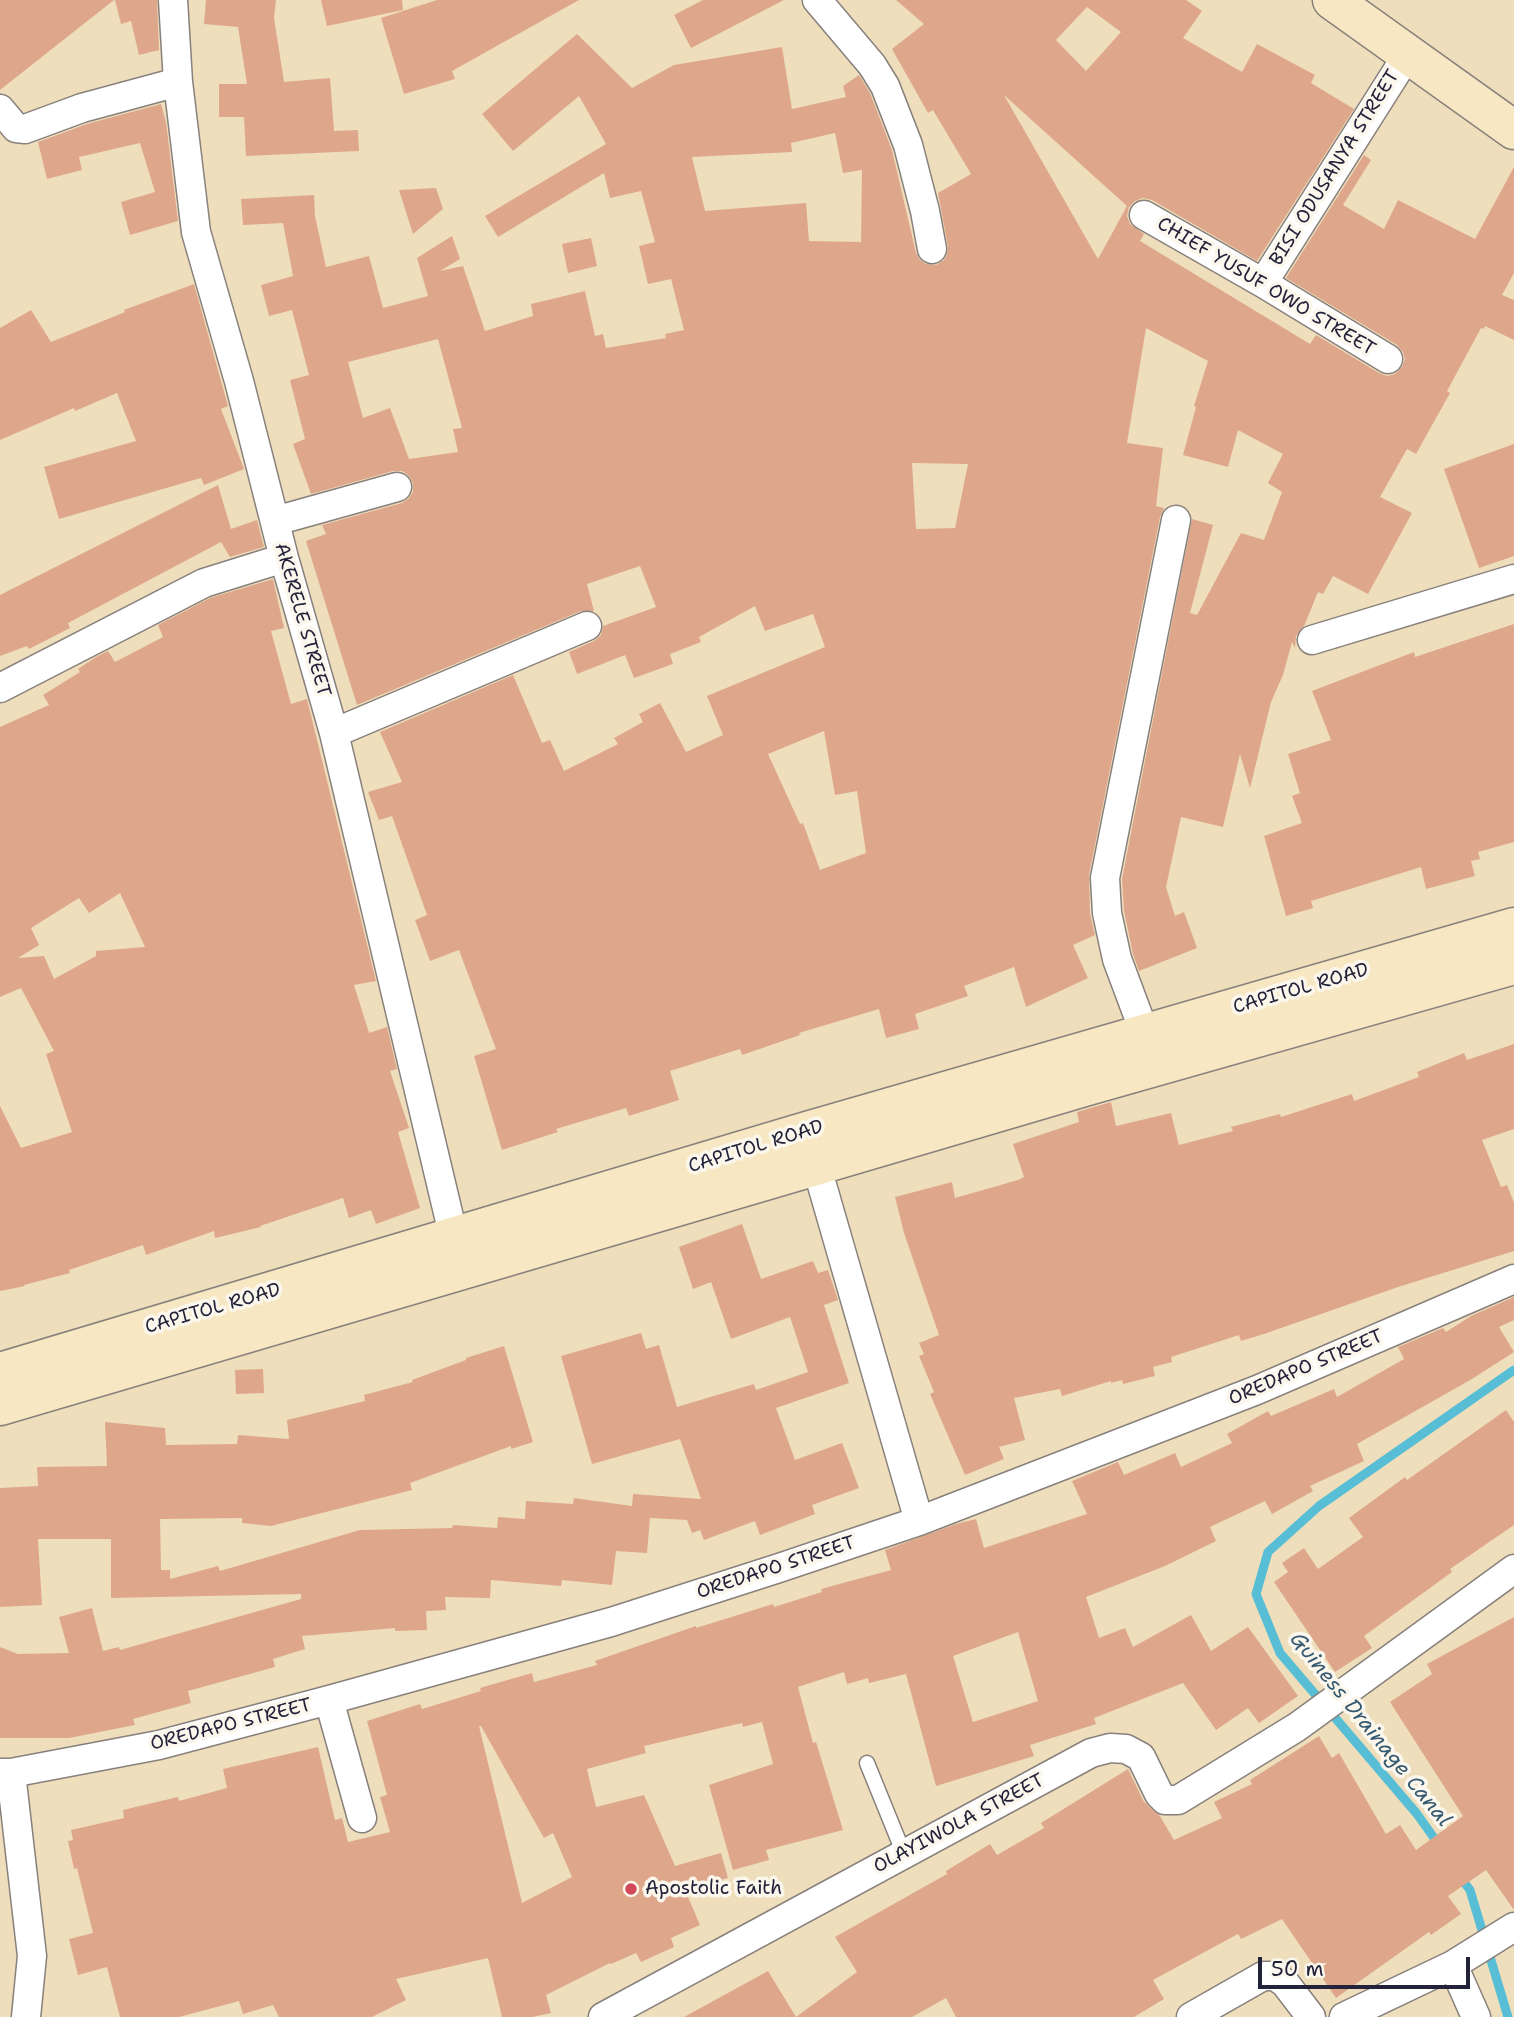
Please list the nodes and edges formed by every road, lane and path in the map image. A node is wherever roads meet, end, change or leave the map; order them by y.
1 (173, 0) edge
2 (817, 0) edge
3 (1332, 0) edge
4 (1408, 54) junction
5 (178, 82) junction
6 (0, 109) edge
7 (1514, 130) edge
8 (1144, 215) dead end
9 (932, 249) dead end
10 (1263, 283) junction
11 (1388, 359) dead end
12 (397, 488) dead end
13 (1176, 520) dead end
14 (275, 521) junction
15 (284, 558) junction
16 (1514, 579) edge
17 (587, 626) dead end
18 (1312, 640) dead end
19 (0, 688) edge
20 (334, 733) junction
21 (1514, 927) edge
22 (1514, 965) edge
23 (1145, 1034) junction
24 (812, 1149) junction
25 (454, 1238) junction
26 (1514, 1279) edge
27 (0, 1372) edge
28 (0, 1406) edge
29 (919, 1521) junction
30 (1514, 1569) edge
31 (328, 1700) junction
32 (867, 1763) dead end
33 (5, 1773) edge
34 (362, 1818) dead end
35 (904, 1854) junction
36 (1507, 1931) edge
37 (1459, 1961) junction
38 (26, 2017) edge
39 (603, 2017) edge
40 (1191, 2017) edge
41 (1311, 2017) edge
42 (1344, 2017) edge
43 (1476, 2017) edge

1 - 5 street, AKERELE STREET
2 - 9 street
3 - 4 main road
4 - 7 main road
4 - 10 street, BISI ODUSANYA STREET
5 - 6 street
5 - 14 street, AKERELE STREET
8 - 10 street, CHIEF YUSUF OWO STREET
10 - 11 street, CHIEF YUSUF OWO STREET
12 - 14 street
13 - 23 street
14 - 15 street, AKERELE STREET
15 - 19 street
15 - 20 street, AKERELE STREET
16 - 18 street
17 - 20 street
20 - 25 street, AKERELE STREET
21 - 23 main road, CAPITOL ROAD
22 - 24 main road, CAPITOL ROAD
23 - 24 main road, CAPITOL ROAD
24 - 25 main road, CAPITOL ROAD
24 - 28 main road, CAPITOL ROAD
24 - 29 street
25 - 27 main road, CAPITOL ROAD
26 - 29 street, OREDAPO STREET
29 - 31 street, OREDAPO STREET
30 - 35 street, OLAYIWOLA STREET
31 - 33 street, OREDAPO STREET
31 - 34 street
32 - 35 lane
33 - 38 street
35 - 39 street, OLAYIWOLA STREET
36 - 37 street
37 - 42 street
37 - 43 street
40 - 41 street

